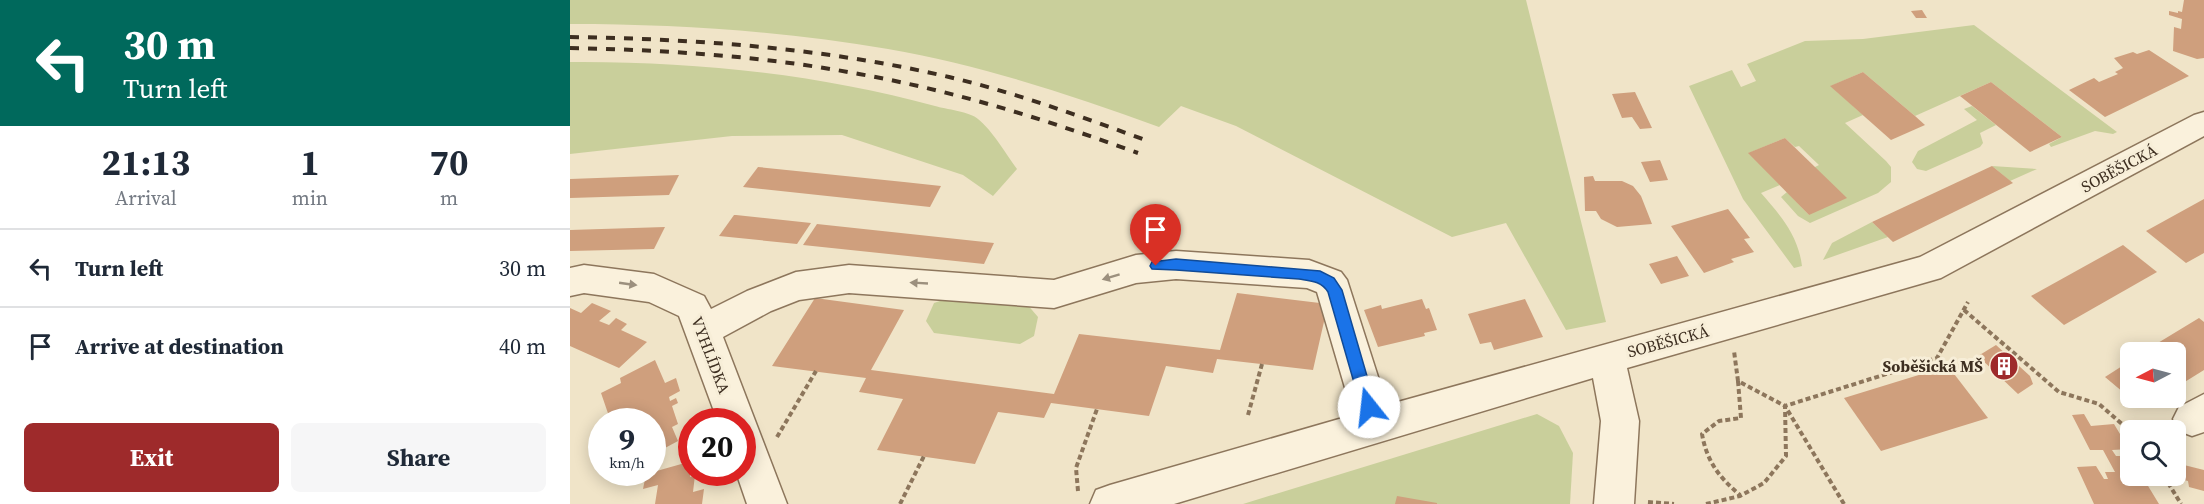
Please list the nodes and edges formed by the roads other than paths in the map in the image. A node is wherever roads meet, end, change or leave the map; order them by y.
1 (2204, 123) edge
2 (570, 282) edge
3 (703, 330) junction
4 (1607, 358) junction
5 (732, 408) edge
6 (1375, 427) junction
7 (759, 439) edge
8 (1094, 499) edge
9 (767, 504) edge
10 (1614, 504) edge

1 - 4 street, SOBĚŠICKÁ
2 -> 3 street, VYHLÍDKA
3 - 5 street, VYHLÍDKA
6 -> 3 street
4 - 6 street, SOBĚŠICKÁ
4 - 10 street
6 - 8 street, SOBĚŠICKÁ
7 - 9 street

